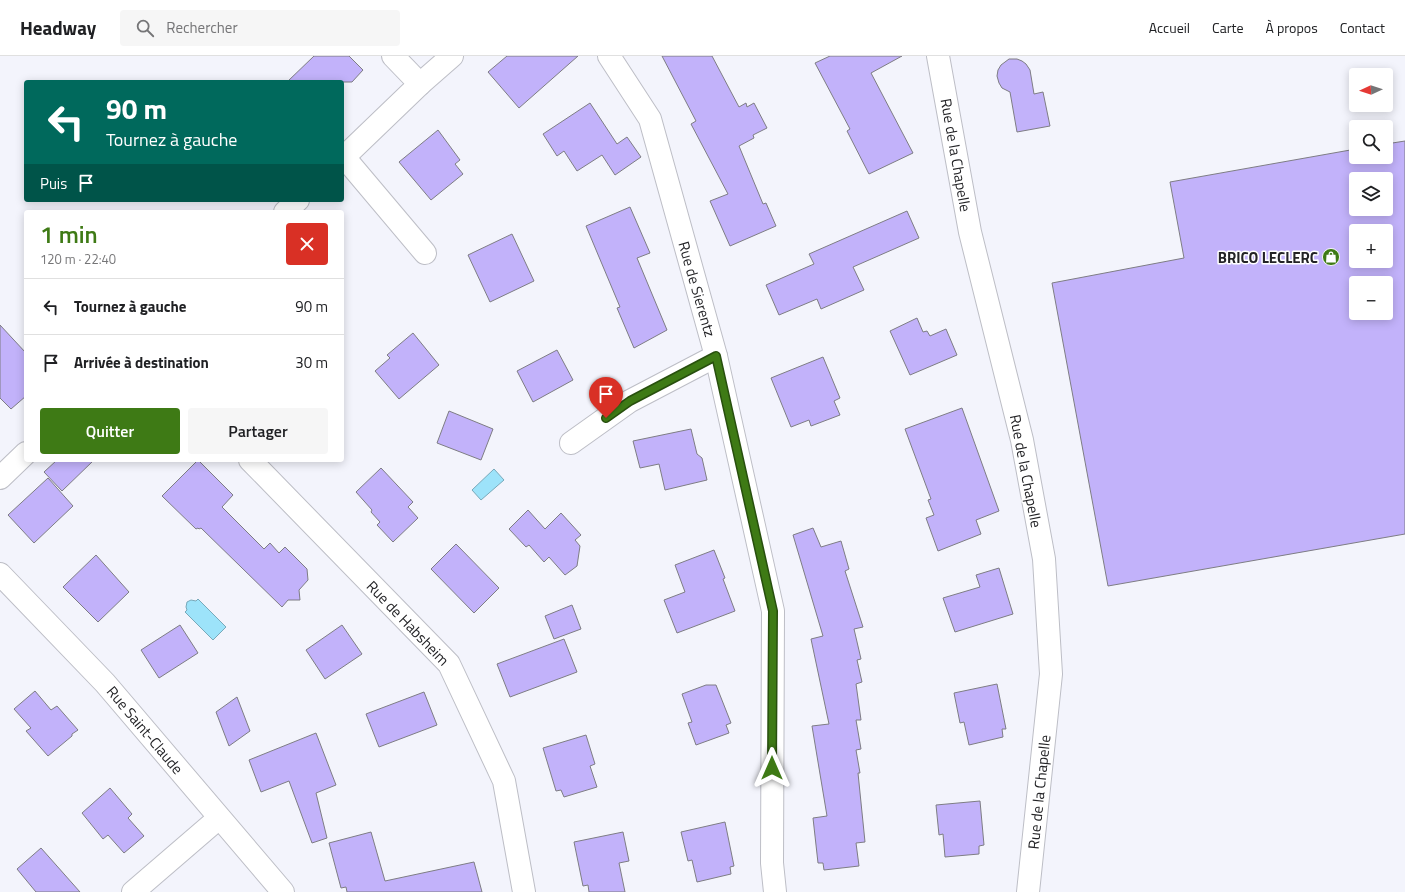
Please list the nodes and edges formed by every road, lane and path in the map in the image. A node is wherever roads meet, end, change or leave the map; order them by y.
1 (393, 56) edge
2 (452, 56) edge
3 (610, 56) edge
4 (938, 56) edge
5 (420, 84) junction
6 (344, 157) edge
7 (344, 159) edge
8 (296, 202) edge
9 (287, 210) edge
10 (425, 253) dead end
11 (716, 356) junction
12 (570, 443) dead end
13 (24, 455) edge
14 (252, 462) edge
15 (0, 478) edge
16 (0, 574) edge
17 (219, 818) junction
18 (133, 892) edge
19 (283, 892) edge
20 (524, 892) edge
21 (775, 892) edge
22 (1028, 892) edge

1 - 5 street
2 - 5 street
3 - 11 street, Rue de Sierentz
4 - 22 street, Rue de la Chapelle
5 - 6 street
7 - 10 street
8 - 9 street
11 - 12 street
11 - 21 street, Rue de Sierentz
13 - 15 street
14 - 20 street, Rue de Habsheim
16 - 17 street, Rue Saint-Claude
17 - 18 street
17 - 19 street, Rue Saint-Claude

